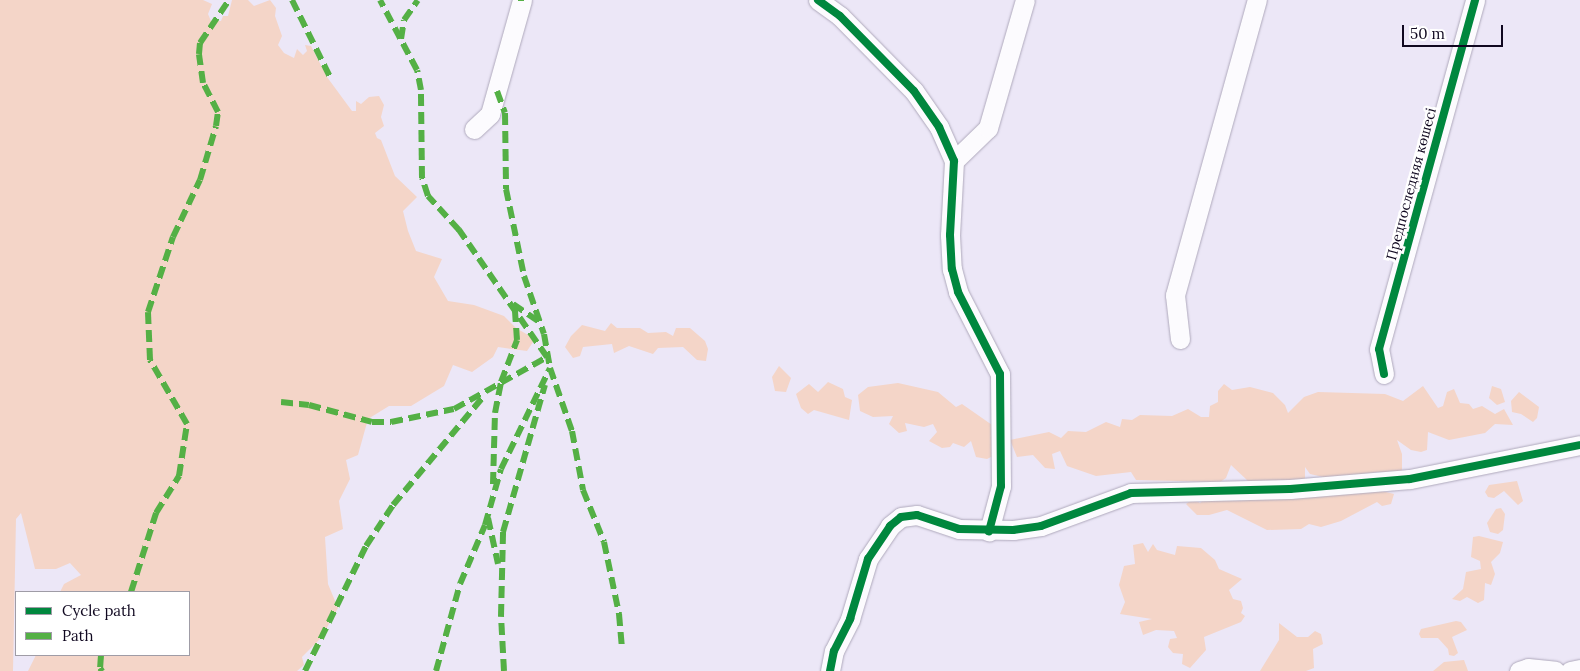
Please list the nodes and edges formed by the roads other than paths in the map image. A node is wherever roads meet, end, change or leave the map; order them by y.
1 (522, 0) edge
2 (818, 0) edge
3 (1025, 0) edge
4 (1257, 0) edge
5 (1475, 0) edge
6 (474, 129) dead end
7 (954, 161) junction
8 (1180, 339) dead end
9 (1384, 374) dead end
10 (1580, 445) edge
11 (990, 531) junction
12 (1580, 669) edge
13 (830, 671) edge
14 (1519, 671) edge
15 (1555, 671) edge
16 (1570, 671) edge

1 - 6 street
2 - 7 street
3 - 7 street
4 - 8 street
5 - 9 street, Предпоследняя көшесі
7 - 11 street
10 - 11 street
11 - 13 street
12 - 16 street
14 - 15 street

